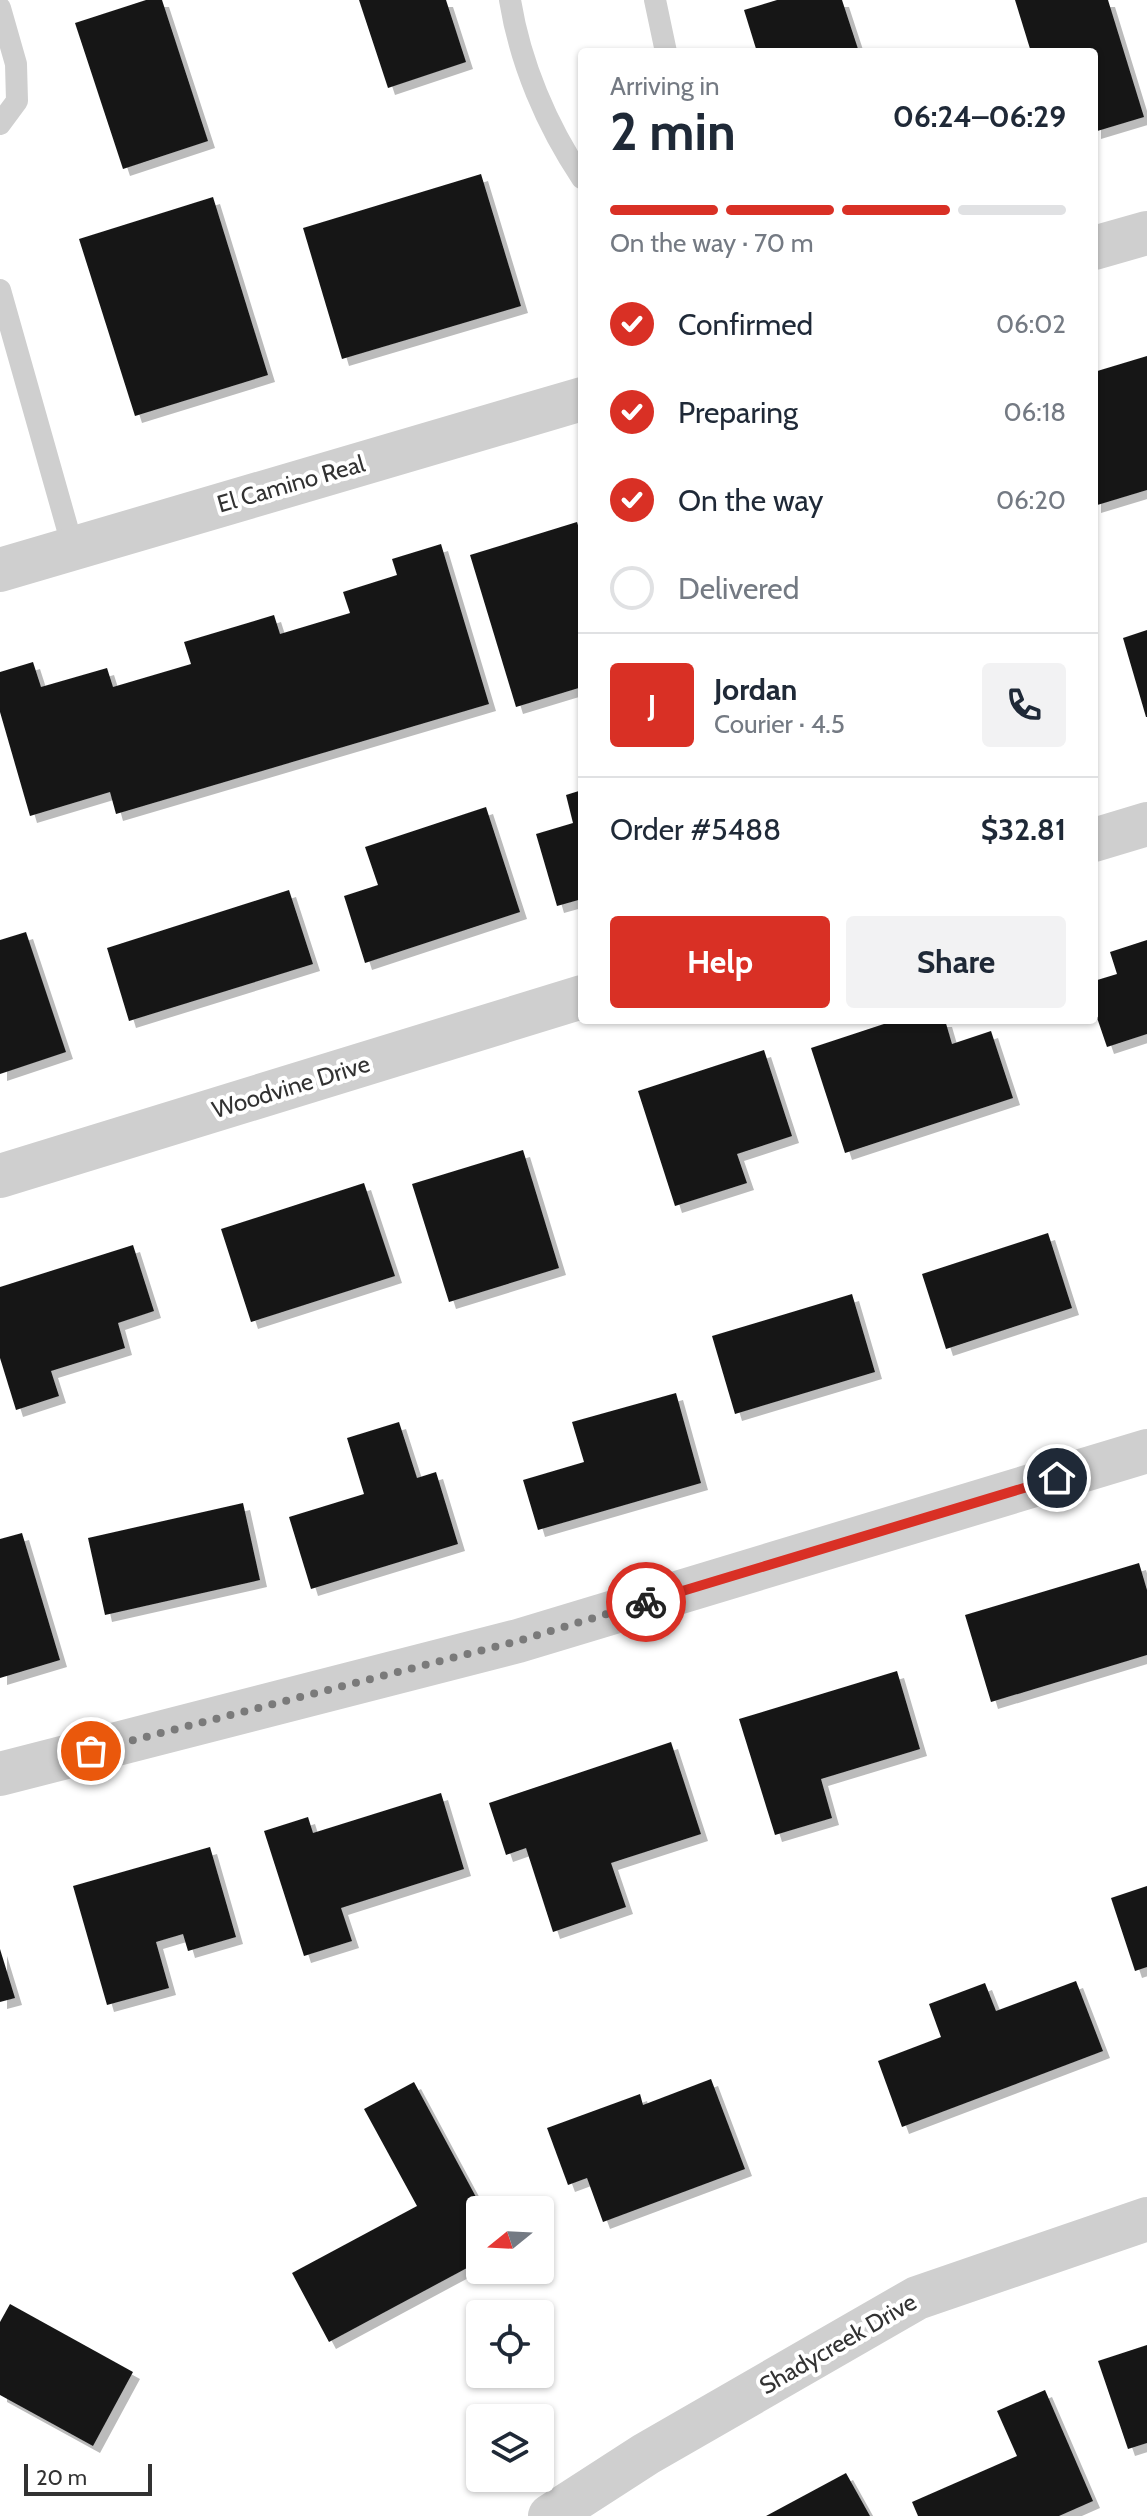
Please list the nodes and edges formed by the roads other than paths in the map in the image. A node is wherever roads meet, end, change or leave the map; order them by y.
1 (510, 0) edge
2 (655, 0) edge
3 (0, 8) edge
4 (665, 48) edge
5 (0, 124) edge
6 (578, 172) edge
7 (1147, 233) edge
8 (1098, 247) edge
9 (0, 290) edge
10 (578, 400) edge
11 (73, 548) junction
12 (0, 570) edge
13 (1147, 824) edge
14 (1098, 839) edge
15 (578, 998) edge
16 (0, 1176) edge
17 (1147, 1451) edge
18 (0, 1774) edge
19 (1147, 2219) edge
20 (550, 2516) edge

1 - 6 lane
2 - 4 lane
3 - 5 lane
7 - 8 street
9 - 11 lane
10 - 11 street, El Camino Real
11 - 12 street, El Camino Real
13 - 14 street
15 - 16 street, Woodvine Drive
17 - 18 street
19 - 20 street, Shadycreek Drive

